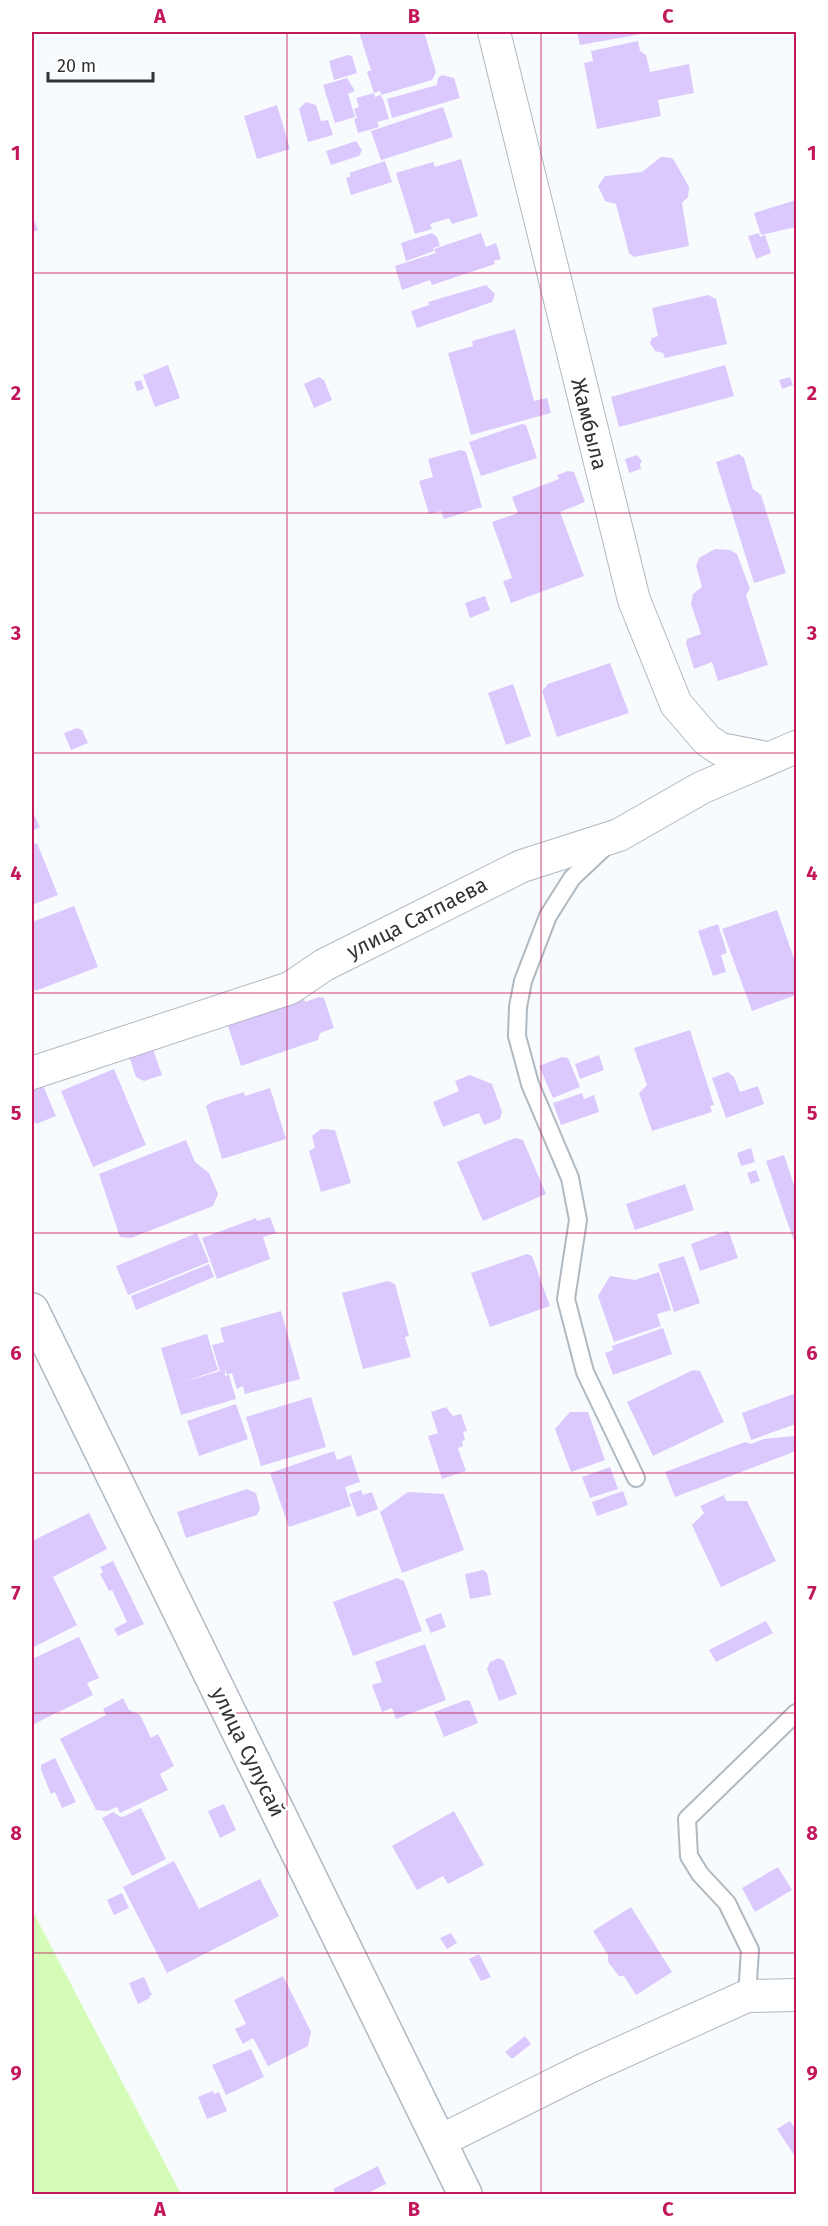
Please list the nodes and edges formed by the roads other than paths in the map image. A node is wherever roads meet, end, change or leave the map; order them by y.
1 (494, 32) edge
2 (796, 747) edge
3 (767, 758) junction
4 (619, 835) junction
5 (32, 1073) edge
6 (32, 1310) edge
7 (636, 1478) dead end
8 (796, 1713) edge
9 (796, 1995) edge
10 (747, 1996) junction
11 (440, 2141) junction
12 (465, 2194) edge

1 - 3 street, Жамбыла
2 - 3 street, улица Сатпаева
3 - 4 street, улица Сатпаева
4 - 5 street, улица Сатпаева
4 - 7 lane
6 - 11 main road, улица Сулусай
8 - 10 lane
9 - 10 street
10 - 11 street
11 - 12 main road, улица Сулусай

